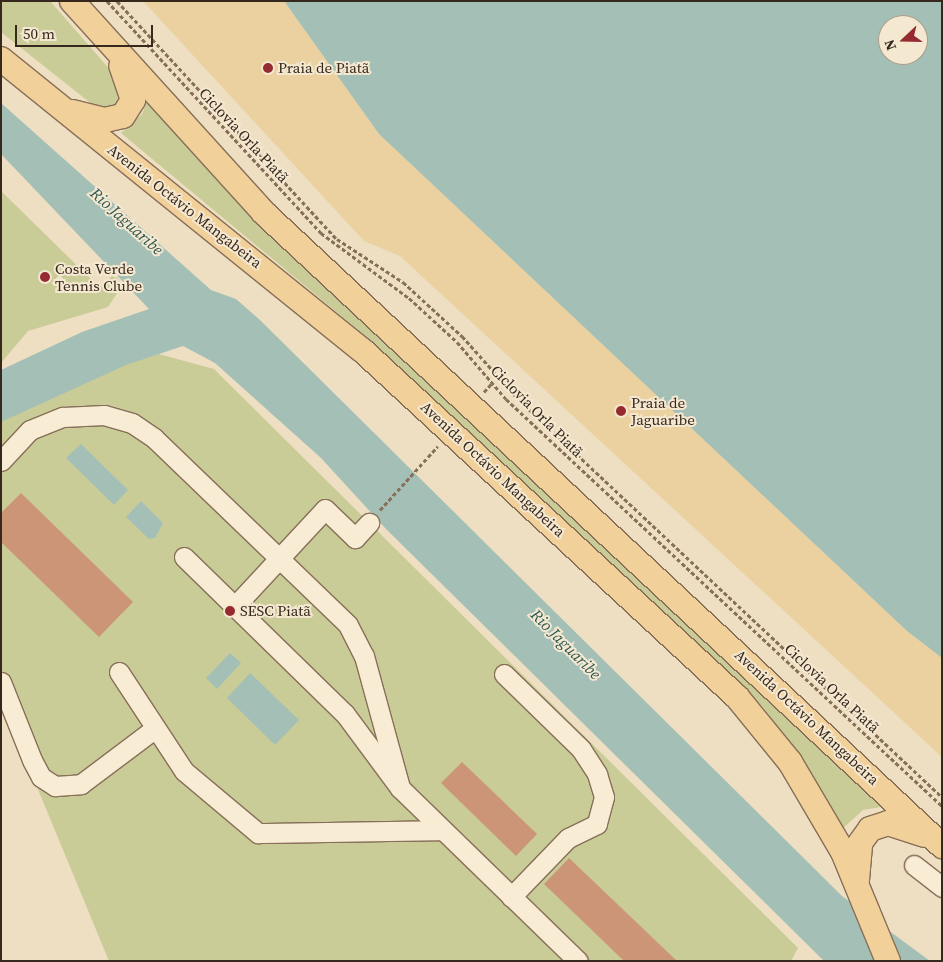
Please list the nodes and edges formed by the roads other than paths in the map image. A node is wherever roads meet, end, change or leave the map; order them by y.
1 (72, 1) edge
2 (99, 32) junction
3 (1, 59) edge
4 (65, 110) junction
5 (1, 461) edge
6 (369, 523) road end
7 (184, 557) dead end
8 (280, 557) junction
9 (234, 606) junction
10 (119, 672) dead end
11 (504, 674) dead end
12 (1, 682) edge
13 (153, 730) junction
14 (400, 788) junction
15 (442, 830) junction
16 (940, 844) edge
17 (914, 865) dead end
18 (859, 886) junction
19 (942, 887) edge
20 (511, 897) junction
21 (578, 961) edge
22 (888, 961) edge

1 - 2 main road, Avenida Octávio Mangabeira
2 - 4 main road
2 - 16 main road, Avenida Octávio Mangabeira
3 - 4 main road, Avenida Octávio Mangabeira
4 - 18 main road, Avenida Octávio Mangabeira
5 - 8 lane
6 - 8 lane
7 - 9 lane
8 - 9 lane
8 - 14 lane
9 - 14 lane
10 - 13 lane
11 - 20 lane
12 - 13 lane
13 - 15 lane
14 - 15 lane
15 - 20 lane
16 - 18 main road
17 - 19 lane
18 - 22 main road, Avenida Octávio Mangabeira
20 - 21 lane

